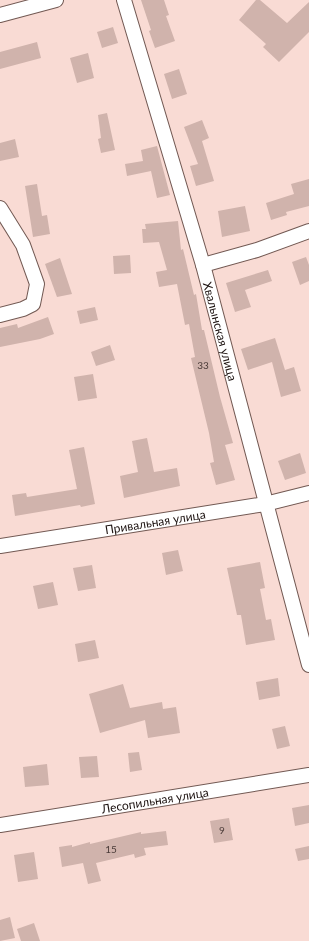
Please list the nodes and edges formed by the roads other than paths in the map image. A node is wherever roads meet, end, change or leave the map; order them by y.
1 (56, 0) edge
2 (124, 0) edge
3 (0, 15) edge
4 (0, 208) edge
5 (309, 231) edge
6 (203, 265) junction
7 (0, 315) edge
8 (309, 494) edge
9 (265, 504) junction
10 (0, 546) edge
11 (309, 664) edge
12 (309, 775) edge
13 (0, 826) edge

1 - 3 street
2 - 6 street, Хвалынская улица
4 - 7 street
5 - 6 street
6 - 9 street, Хвалынская улица
8 - 9 street, Привальная улица
9 - 10 street, Привальная улица
9 - 11 street, Хвалынская улица
12 - 13 street, Лесопильная улица

